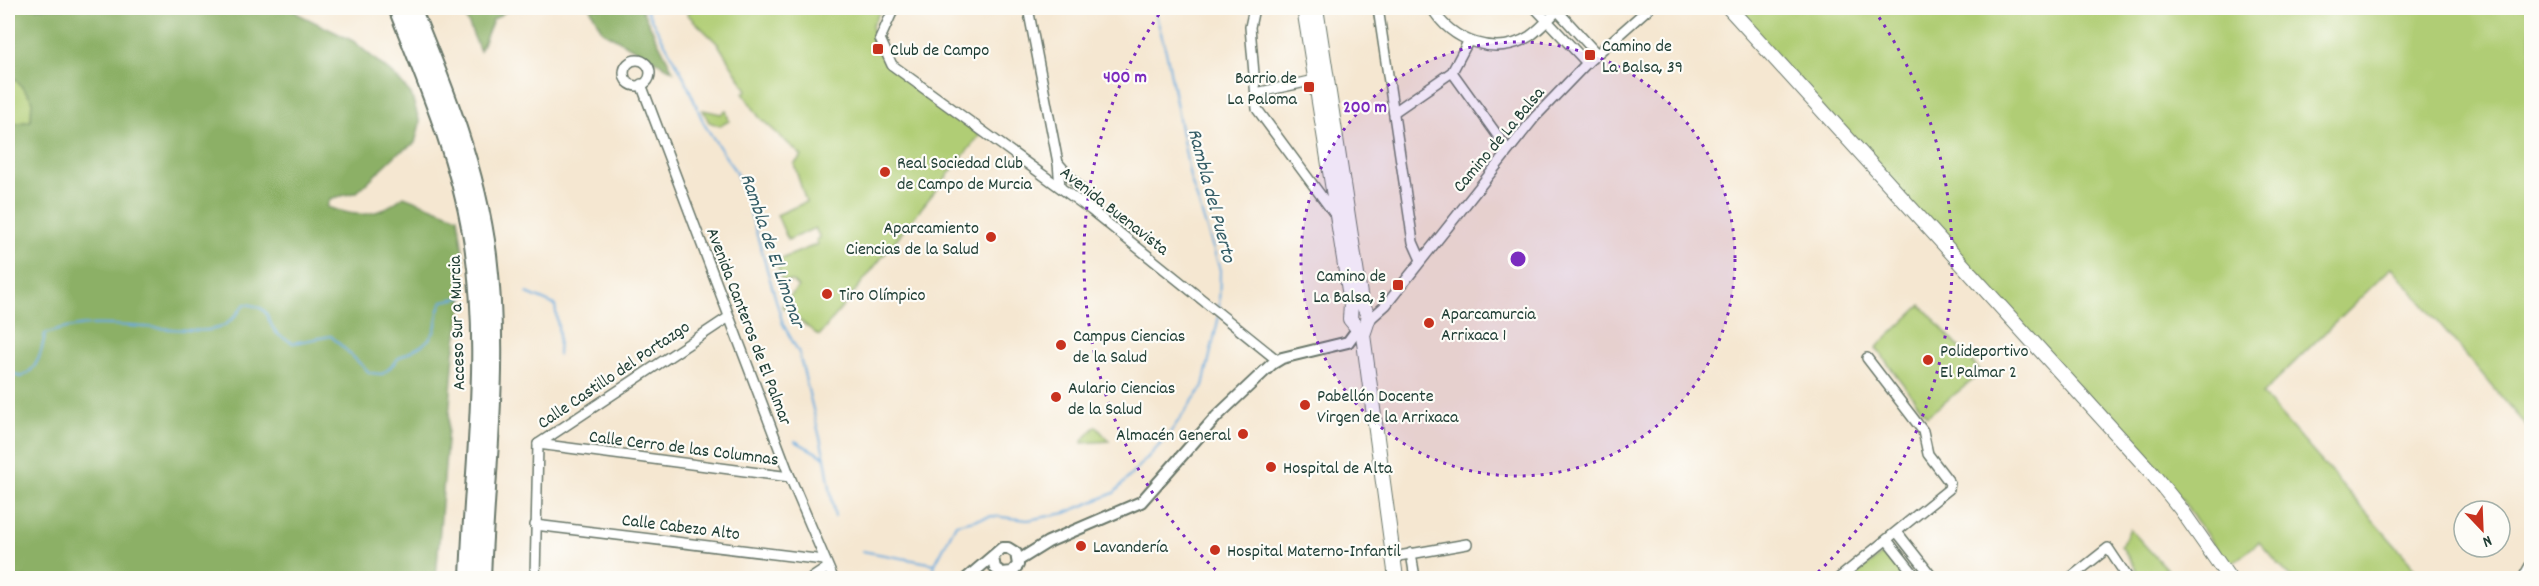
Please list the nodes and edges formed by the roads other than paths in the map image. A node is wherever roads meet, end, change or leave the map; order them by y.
1 (397, 8) edge
2 (412, 8) edge
3 (894, 8) edge
4 (1028, 8) edge
5 (1254, 8) edge
6 (1304, 8) edge
7 (1316, 8) edge
8 (1378, 8) edge
9 (1432, 8) edge
10 (1535, 8) edge
11 (1649, 8) edge
12 (1729, 8) edge
13 (1556, 9) edge
14 (1547, 21) junction
15 (1468, 42) junction
16 (1597, 54) junction
17 (1587, 63) junction
18 (1324, 65) junction
19 (1452, 72) junction
20 (1315, 80) junction
21 (641, 84) dead end
22 (1256, 93) junction
23 (1329, 93) junction
24 (1394, 112) junction
25 (1508, 150) junction
26 (1058, 163) junction
27 (1060, 187) junction
28 (1091, 210) junction
29 (1338, 219) junction
30 (1421, 260) junction
31 (729, 317) junction
32 (1359, 325) junction
33 (1867, 358) dead end
34 (1277, 360) junction
35 (538, 444) junction
36 (790, 477) junction
37 (535, 525) junction
38 (1897, 532) junction
39 (1887, 540) junction
40 (1467, 544) dead end
41 (1411, 553) junction
42 (1393, 557) junction
43 (993, 558) junction
44 (826, 564) junction
45 (2530, 567) edge
46 (1016, 568) edge
47 (997, 570) junction
48 (966, 578) edge
49 (469, 579) edge
50 (483, 579) edge
51 (536, 579) edge
52 (812, 579) edge
53 (833, 579) edge
54 (1396, 579) edge
55 (1415, 579) edge
56 (1839, 579) edge
57 (1917, 579) edge
58 (1933, 579) edge
59 (2070, 579) edge
60 (2128, 579) edge
61 (2229, 579) edge
62 (2523, 579) edge

1 - 49 highway, Acceso Sur a Murcia
2 - 50 highway, Acceso Sur a Murcia
3 - 27 street, Avenida Buenavista
4 - 26 street
5 - 22 street
6 - 20 main road
7 - 18 main road
8 - 24 street
9 - 15 street
10 - 14 street
11 - 16 street, Camino de La Balsa
12 - 61 main road
13 - 14 street
13 - 16 street
14 - 15 street
14 - 17 street
15 - 19 street
16 - 17 street, Camino de La Balsa
17 - 25 street, Camino de La Balsa
18 - 20 main road
18 - 23 main road
19 - 24 street
19 - 25 street
20 - 22 street
20 - 23 main road
20 - 29 main road
21 - 31 street, Avenida Canteros de El Palmar
22 - 29 street
23 - 32 main road
24 - 30 street
25 - 30 street, Camino de La Balsa
26 - 27 street
26 - 28 street
27 - 28 street, Avenida Buenavista
28 - 34 street, Avenida Buenavista
29 - 32 main road
30 - 32 street, Camino de La Balsa
31 - 35 street, Calle Castillo del Portazgo
31 - 36 street, Avenida Canteros de El Palmar
32 - 34 street
32 - 42 main road
33 - 38 street
34 - 46 street
35 - 36 street, Calle Cerro de las Columnas
35 - 37 street, Calle Castillo del Portazgo
36 - 44 street, Avenida Canteros de El Palmar
37 - 44 street, Calle Cabezo Alto
37 - 51 street, Calle Castillo del Portazgo
38 - 39 street
38 - 58 street
39 - 56 street
39 - 57 street
40 - 41 street
41 - 42 street
41 - 55 street
42 - 54 main road
43 - 46 street
43 - 47 street
43 - 48 street
44 - 52 street
44 - 53 street, Avenida Canteros de El Palmar
45 - 62 street
46 - 47 street
47 - 48 street
59 - 60 street

